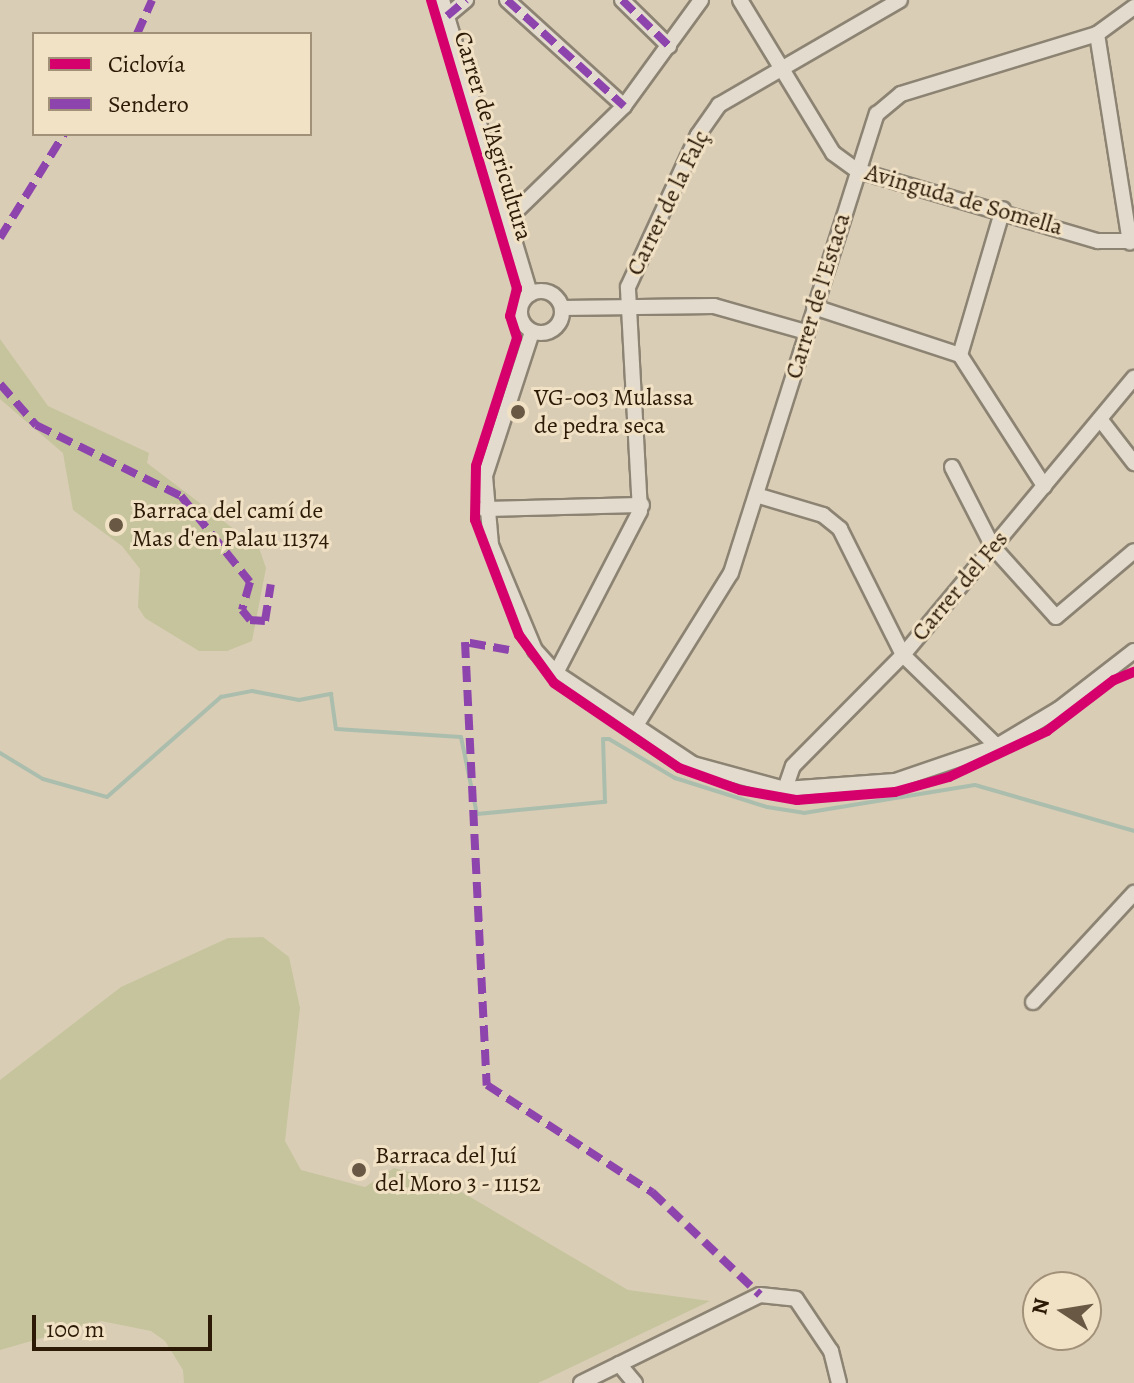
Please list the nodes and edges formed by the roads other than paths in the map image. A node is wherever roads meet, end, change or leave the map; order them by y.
1 (442, 0) edge
2 (466, 0) edge
3 (507, 0) edge
4 (622, 0) edge
5 (701, 0) edge
6 (740, 0) edge
7 (900, 0) edge
8 (1134, 7) edge
9 (447, 16) junction
10 (1097, 34) junction
11 (669, 46) junction
12 (784, 64) junction
13 (624, 106) junction
14 (856, 170) junction
15 (1003, 209) junction
16 (509, 218) junction
17 (1132, 241) edge
18 (530, 294) junction
19 (625, 306) junction
20 (814, 307) junction
21 (562, 308) junction
22 (532, 332) junction
23 (806, 332) junction
24 (960, 355) junction
25 (1134, 378) edge
26 (1100, 419) junction
27 (1134, 463) edge
28 (952, 467) dead end
29 (1044, 486) junction
30 (756, 495) junction
31 (642, 505) junction
32 (484, 509) junction
33 (993, 547) junction
34 (1134, 551) edge
35 (1134, 651) edge
36 (903, 655) junction
37 (1115, 665) junction
38 (1134, 666) edge
39 (556, 673) junction
40 (635, 727) junction
41 (997, 746) junction
42 (785, 789) junction
43 (1134, 893) edge
44 (1033, 1002) dead end
45 (619, 1364) junction
46 (581, 1383) edge
47 (635, 1383) edge
48 (839, 1383) edge

1 - 9 street, Carrer de l'Agricultura
2 - 9 street
3 - 13 street
4 - 11 street
5 - 11 street
6 - 12 street, Avinguda de Somella
7 - 12 street, Carrer de la Falç
8 - 10 street, Carrer de l'Estaca
9 - 16 street, Carrer de l'Agricultura
10 - 14 street, Carrer de l'Estaca
10 - 17 street
11 - 13 street
12 - 14 street, Avinguda de Somella
12 - 19 street, Carrer de la Falç
13 - 16 street
14 - 15 street, Avinguda de Somella
14 - 20 street, Carrer de l'Estaca
15 - 17 street, Avinguda de Somella
15 - 24 street
16 - 18 street, Carrer de l'Agricultura
18 - 21 street
18 - 22 street
19 - 21 street, Carrer de la Falç
19 - 23 street
19 - 31 street
20 - 23 street, Carrer de l'Estaca
20 - 24 street
21 - 22 street
22 - 32 street
23 - 30 street, Carrer de l'Estaca
24 - 29 street
25 - 26 street, Carrer del Fes
26 - 27 street
26 - 29 street, Carrer del Fes
28 - 33 street
29 - 33 street, Carrer del Fes
30 - 36 street
30 - 40 street, Carrer de l'Estaca
31 - 32 street
31 - 39 street
32 - 39 street
33 - 34 street
33 - 36 street, Carrer del Fes
35 - 37 street
36 - 41 street
36 - 42 street, Carrer del Fes
37 - 38 street
37 - 41 street
39 - 40 street
40 - 42 street
41 - 42 street
43 - 44 street
45 - 46 street
45 - 47 street
45 - 48 street

